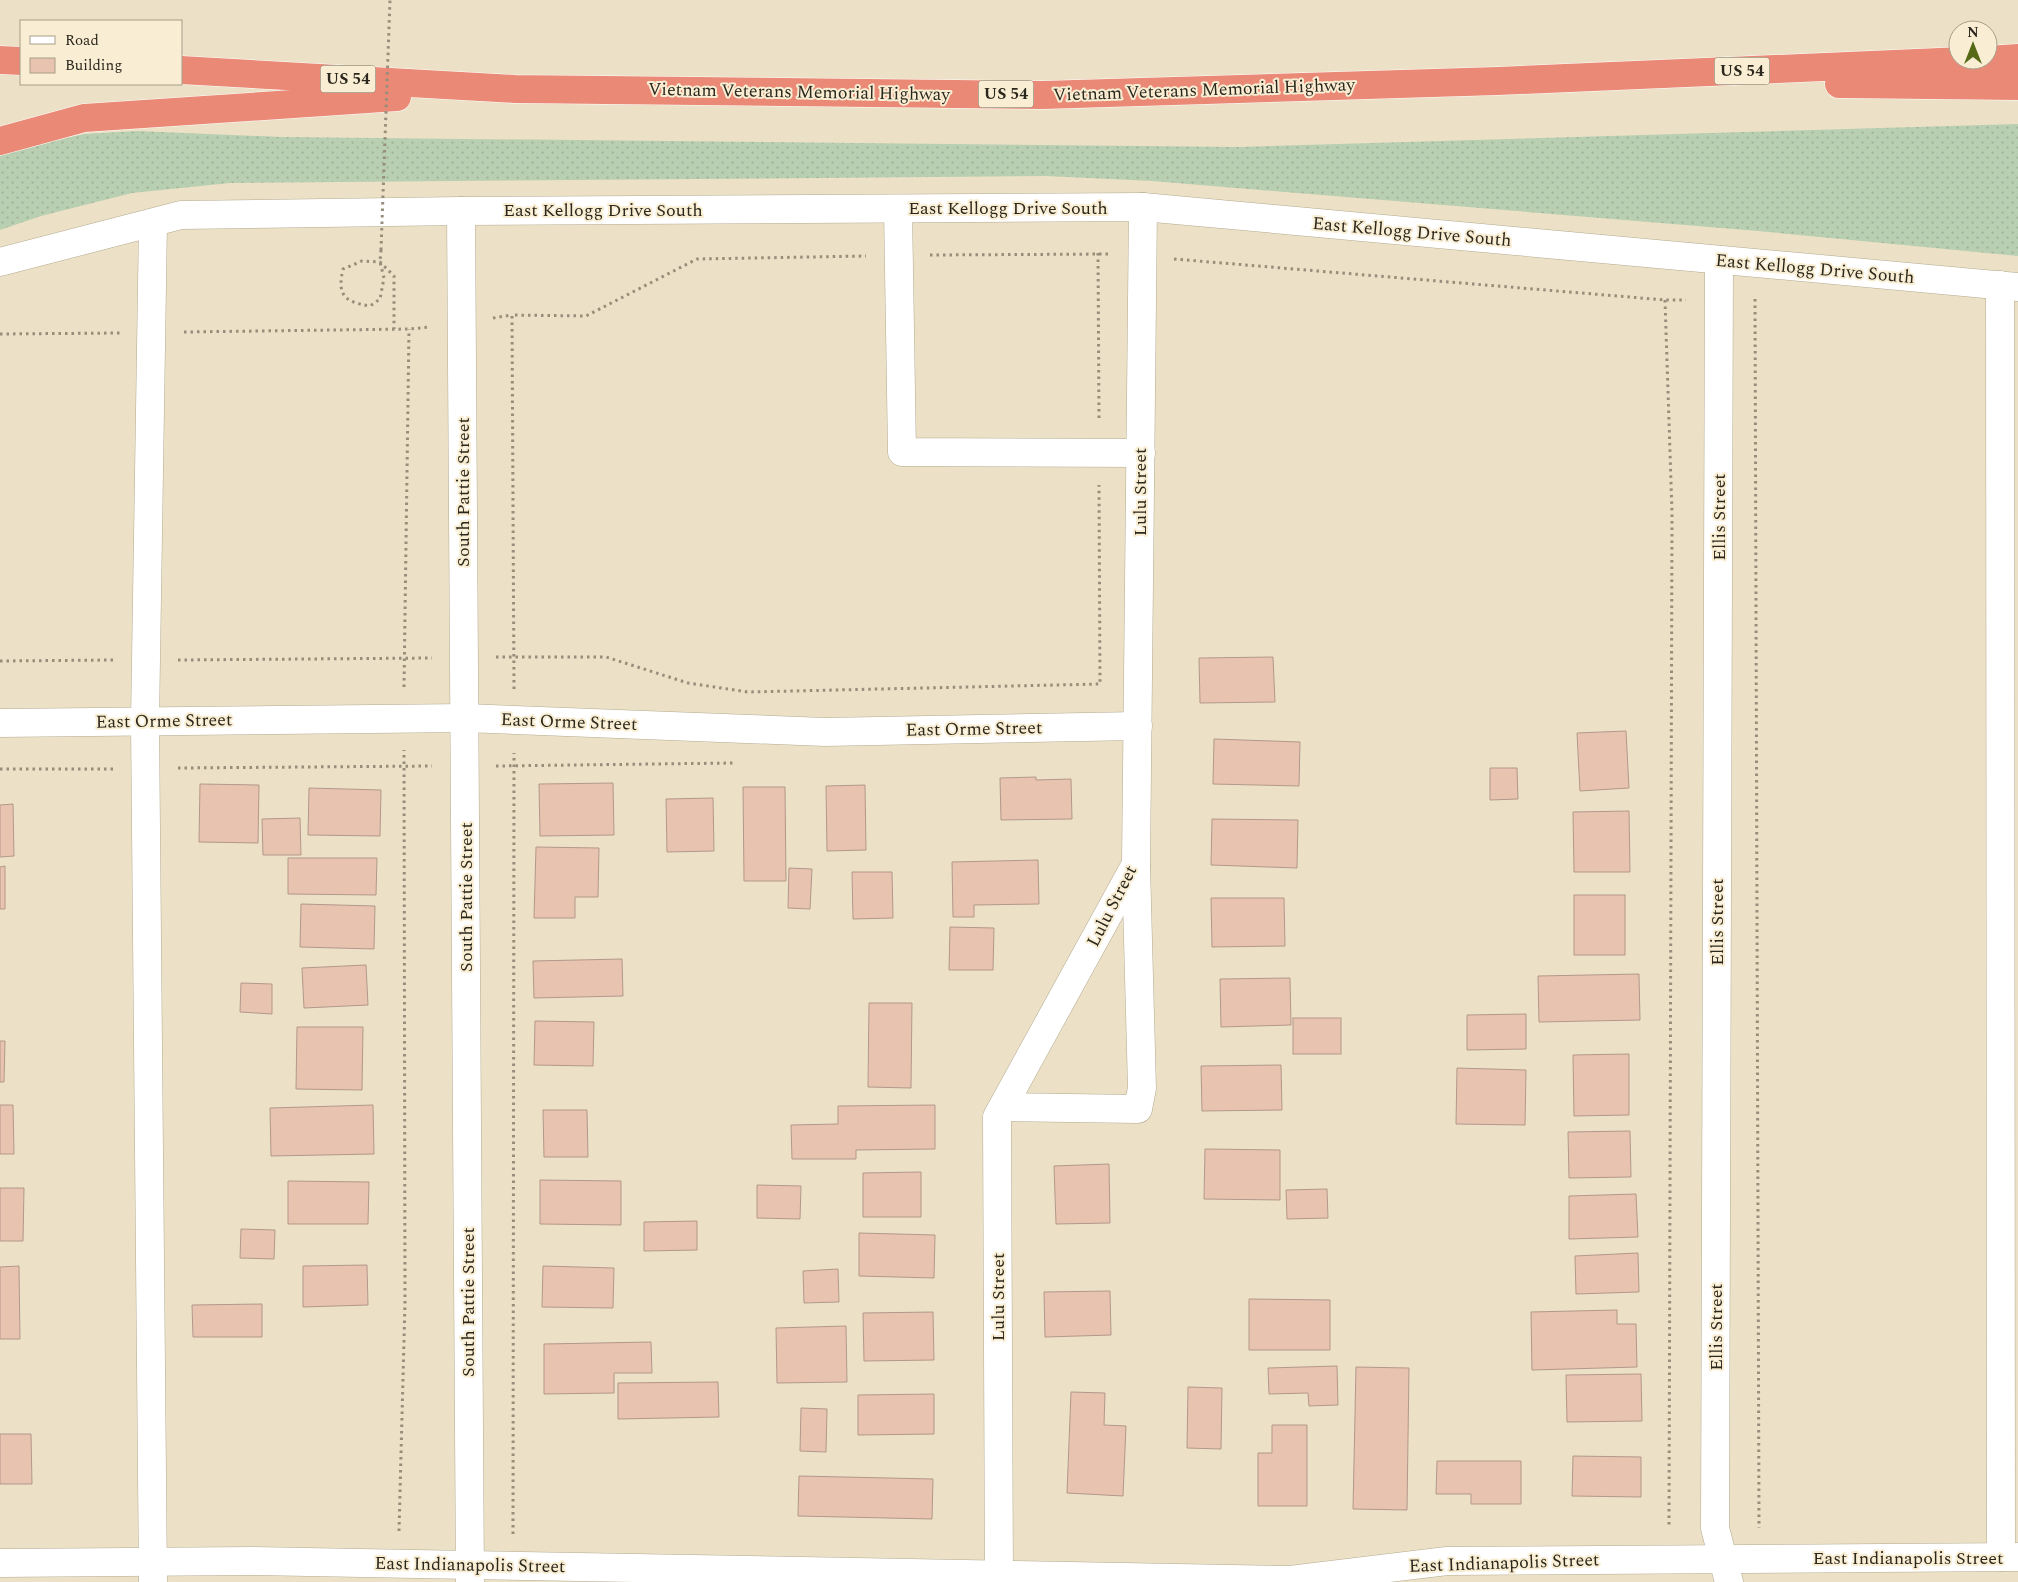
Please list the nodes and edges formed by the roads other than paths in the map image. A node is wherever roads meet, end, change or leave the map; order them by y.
1 (2018, 58) edge
2 (1998, 59) edge
3 (0, 60) edge
4 (20, 61) edge
5 (1948, 62) edge
6 (182, 70) edge
7 (1498, 81) junction
8 (2018, 86) edge
9 (515, 89) junction
10 (0, 141) edge
11 (1143, 207) junction
12 (898, 209) junction
13 (461, 211) junction
14 (153, 223) junction
15 (1719, 260) junction
16 (0, 262) edge
17 (2009, 286) edge
18 (1141, 453) junction
19 (464, 718) junction
20 (145, 722) junction
21 (0, 724) edge
22 (1138, 726) junction
23 (1136, 864) junction
24 (1003, 1108) junction
25 (2010, 1557) edge
26 (0, 1563) edge
27 (1726, 1570) edge
28 (153, 1572) edge
29 (1447, 1572) edge
30 (470, 1574) edge
31 (999, 1578) edge

1 - 2 highway, Vietnam Veterans Memorial Highway / US 54
3 - 4 highway
5 - 7 highway, Vietnam Veterans Memorial Highway / US 54
6 - 9 highway, Vietnam Veterans Memorial Highway / US 54
7 - 8 highway
7 - 9 highway, Vietnam Veterans Memorial Highway / US 54
9 - 10 highway
11 - 12 street, East Kellogg Drive South
11 - 15 street, East Kellogg Drive South
11 - 18 street, Lulu Street
12 - 13 street, East Kellogg Drive South
12 - 18 street
13 - 14 street, East Kellogg Drive South
13 - 19 street, South Pattie Street
14 - 16 street, East Kellogg Drive South
14 - 20 street
15 - 17 street, East Kellogg Drive South
15 - 27 street, Ellis Street
17 - 25 street
18 - 22 street, Lulu Street
19 - 20 street, East Orme Street
19 - 22 street, East Orme Street
19 - 30 street, South Pattie Street
20 - 21 street, East Orme Street
20 - 28 street
22 - 23 street, Lulu Street
23 - 24 street, Lulu Street
23 - 24 street
24 - 31 street, Lulu Street
25 - 27 street, East Indianapolis Street
26 - 28 street, East Indianapolis Street
27 - 29 street, East Indianapolis Street
28 - 30 street, East Indianapolis Street
29 - 31 street, East Indianapolis Street
30 - 31 street, East Indianapolis Street

